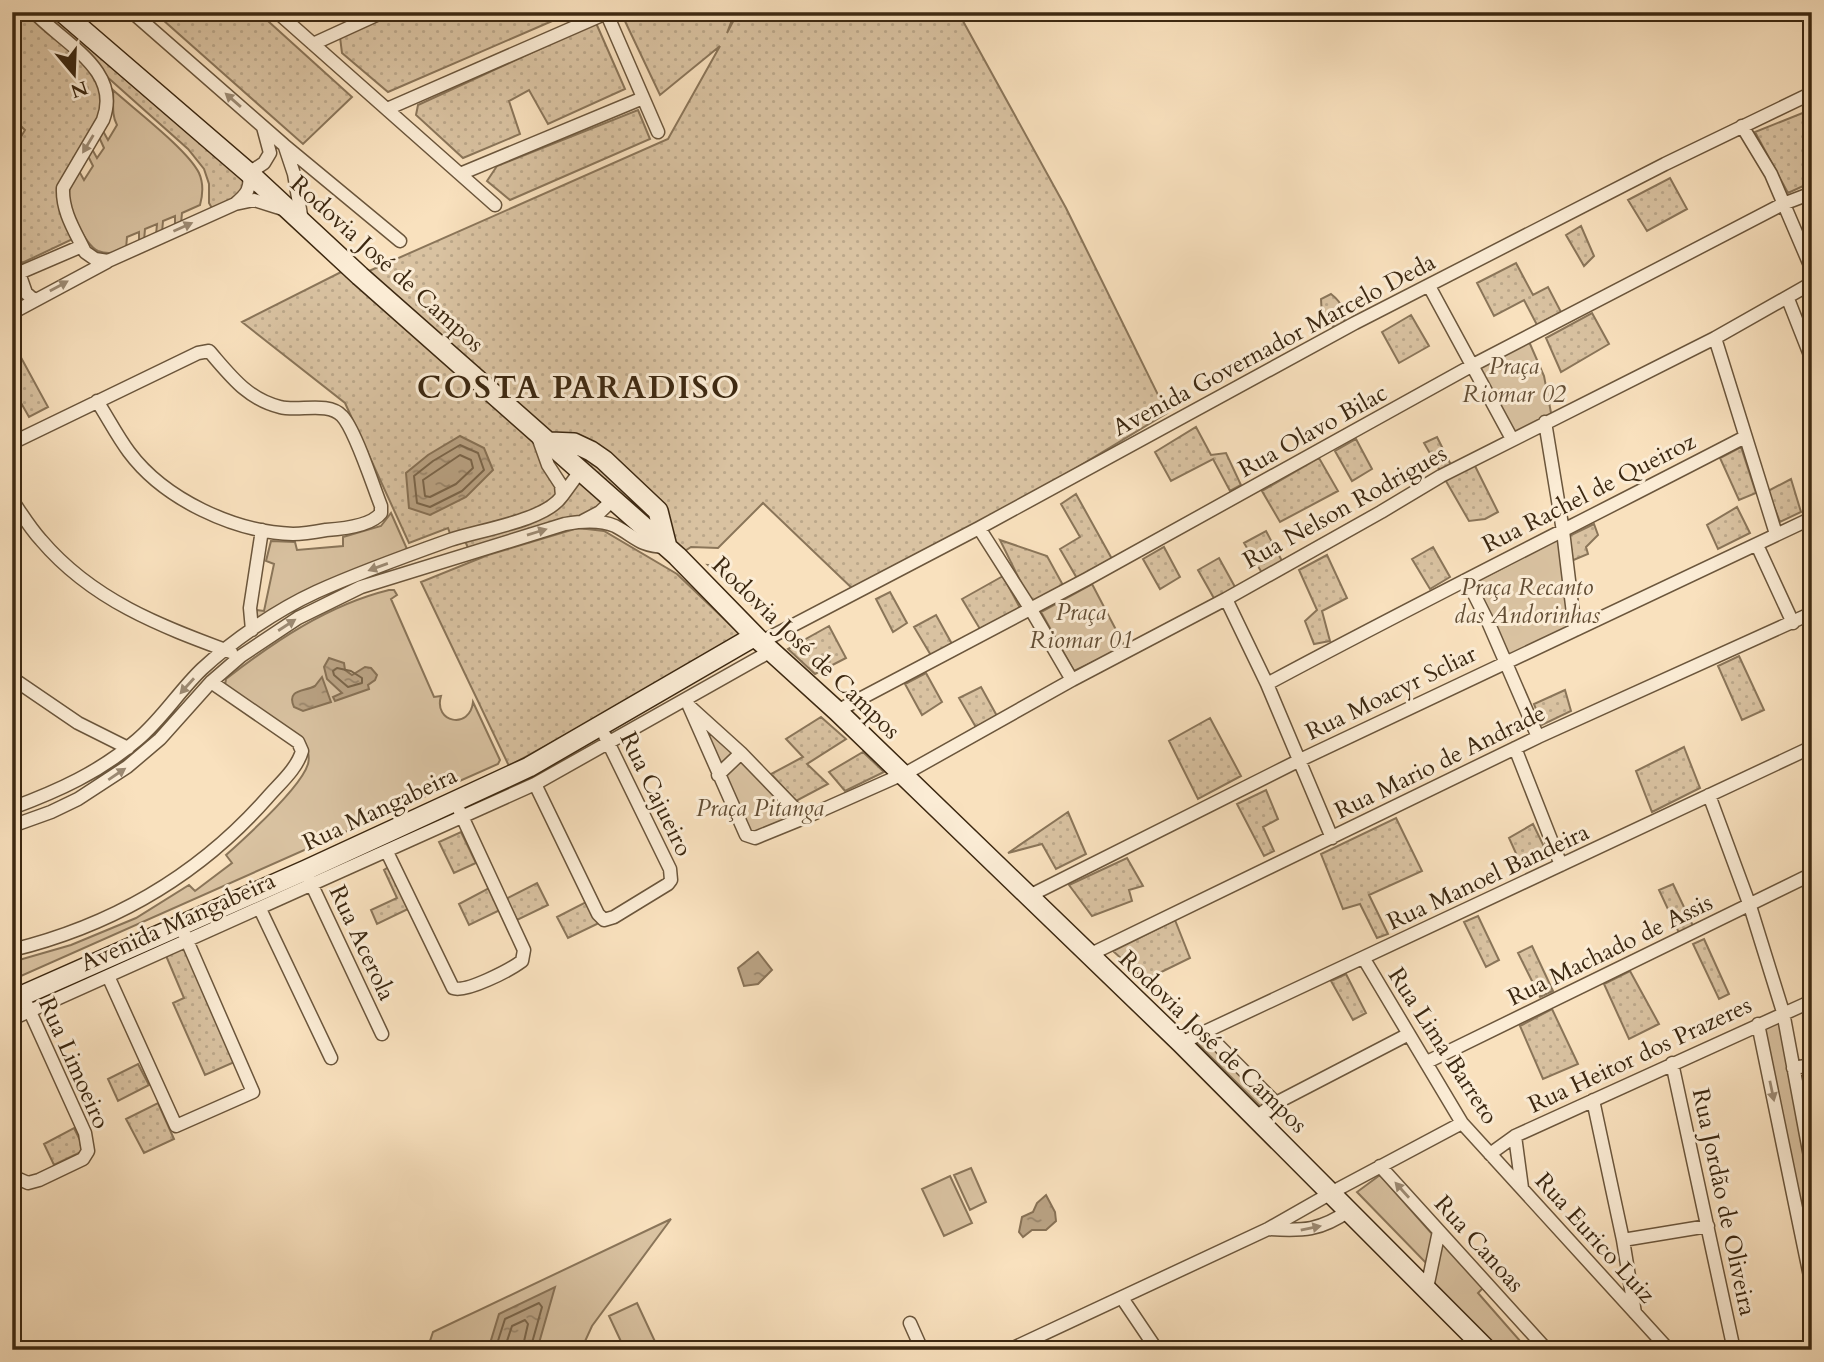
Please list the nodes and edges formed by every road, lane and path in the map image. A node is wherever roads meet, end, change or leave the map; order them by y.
1 (34, 12) edge
2 (62, 12) edge
3 (132, 12) edge
4 (277, 12) edge
5 (383, 12) edge
6 (607, 13) edge
7 (313, 44) junction
8 (1812, 93) edge
9 (643, 98) junction
10 (387, 109) junction
11 (262, 125) junction
12 (1742, 126) junction
13 (658, 132) dead end
14 (284, 145) junction
15 (308, 165) junction
16 (249, 173) junction
17 (294, 174) junction
18 (460, 174) junction
19 (1812, 193) edge
20 (235, 204) junction
21 (1783, 204) junction
22 (495, 205) dead end
23 (296, 216) junction
24 (400, 241) dead end
25 (82, 246) junction
26 (108, 261) junction
27 (1812, 270) edge
28 (16, 275) edge
29 (1812, 283) edge
30 (1429, 286) junction
31 (1788, 299) junction
32 (34, 300) junction
33 (12, 313) edge
34 (1715, 338) junction
35 (1812, 360) edge
36 (1473, 365) junction
37 (97, 401) junction
38 (1545, 422) junction
39 (543, 436) junction
40 (1745, 437) junction
41 (1512, 439) junction
42 (12, 443) edge
43 (604, 460) junction
44 (581, 470) junction
45 (621, 478) junction
46 (562, 496) junction
47 (614, 499) junction
48 (12, 500) edge
49 (1812, 517) edge
50 (583, 521) junction
51 (979, 528) junction
52 (262, 530) junction
53 (1563, 531) junction
54 (1776, 534) junction
55 (465, 535) junction
56 (1757, 545) junction
57 (667, 547) junction
58 (472, 553) junction
59 (403, 558) junction
60 (408, 574) junction
61 (1467, 580) junction
62 (1226, 599) junction
63 (1031, 608) junction
64 (1812, 613) edge
65 (1793, 623) junction
66 (252, 630) junction
67 (1575, 630) junction
68 (762, 643) junction
69 (226, 650) junction
70 (241, 656) junction
71 (1506, 661) junction
72 (12, 678) edge
73 (1072, 680) junction
74 (211, 682) junction
75 (1267, 684) junction
76 (686, 703) junction
77 (837, 711) junction
78 (604, 734) junction
79 (1538, 737) junction
80 (128, 748) junction
81 (1515, 748) junction
82 (1811, 749) edge
83 (741, 753) junction
84 (1298, 761) junction
85 (718, 775) junction
86 (902, 775) junction
87 (535, 783) junction
88 (67, 787) junction
89 (1709, 795) junction
90 (78, 799) junction
91 (12, 808) edge
92 (459, 810) junction
93 (804, 818) junction
94 (12, 826) edge
95 (1332, 838) junction
96 (387, 852) junction
97 (1562, 865) junction
98 (1812, 874) edge
99 (309, 878) junction
100 (1029, 896) junction
101 (1750, 906) junction
102 (260, 909) junction
103 (184, 933) junction
104 (12, 950) edge
105 (1089, 955) junction
106 (1364, 959) junction
107 (107, 976) junction
108 (1812, 1001) edge
109 (21, 1002) edge
110 (1783, 1012) junction
111 (12, 1019) edge
112 (1758, 1024) junction
113 (1206, 1033) junction
114 (382, 1034) dead end
115 (1407, 1035) junction
116 (1181, 1043) junction
117 (331, 1058) dead end
118 (1427, 1062) junction
119 (1672, 1063) junction
120 (1812, 1065) edge
121 (1793, 1068) junction
122 (1592, 1100) junction
123 (1276, 1103) junction
124 (1806, 1105) edge
125 (1256, 1117) junction
126 (1462, 1123) junction
127 (1515, 1136) junction
128 (1810, 1151) edge
129 (1490, 1154) junction
130 (1380, 1166) junction
131 (1812, 1167) edge
132 (15, 1179) edge
133 (1522, 1189) junction
134 (1332, 1193) junction
135 (1350, 1210) junction
136 (1708, 1226) junction
137 (1268, 1229) junction
138 (1439, 1231) junction
139 (1623, 1240) junction
140 (1812, 1286) edge
141 (1427, 1288) junction
142 (1122, 1298) junction
143 (1635, 1313) junction
144 (910, 1323) dead end
145 (922, 1350) edge
146 (1009, 1350) edge
147 (1157, 1350) edge
148 (1487, 1350) edge
149 (1546, 1350) edge
150 (1669, 1350) edge
151 (1734, 1350) edge

1 -> 25 street
2 - 16 main road, Rodovia José de Campos
11 -> 3 street
4 - 7 street
5 - 7 street
6 - 9 street
6 - 10 street
7 - 10 street
8 - 12 street, Avenida Governador Marcelo Deda
9 - 13 street
9 - 18 street
10 - 18 street
11 - 14 street
11 - 16 street
12 - 21 street
12 - 30 street, Avenida Governador Marcelo Deda
14 - 15 street
14 - 17 street
15 - 17 street
15 - 24 street
16 - 20 street
16 - 23 main road, Rodovia José de Campos
17 - 23 street
18 - 22 street
19 - 21 street, Rua Olavo Bilac
20 - 23 street
26 -> 20 street
21 - 27 street
21 - 36 street, Rua Olavo Bilac
23 - 39 main road, Rodovia José de Campos
25 - 26 street
25 - 28 street
32 -> 26 street
28 - 32 street
29 - 31 street, Rua Nelson Rodrigues
30 - 36 street
30 - 51 street, Avenida Governador Marcelo Deda
31 - 34 street, Rua Nelson Rodrigues
31 - 35 street
32 - 33 street
34 - 38 street, Rua Nelson Rodrigues
34 - 40 street
36 - 41 street
36 - 63 street, Rua Olavo Bilac
37 - 42 street
37 - 52 street
37 - 52 street
38 - 41 street, Rua Nelson Rodrigues
38 - 53 street
39 - 43 main road
39 - 44 main road, Rodovia José de Campos
39 - 46 street
40 - 53 street, Rua Rachel de Queiroz
40 - 54 street
41 - 62 street, Rua Nelson Rodrigues
43 - 44 main road
43 - 45 main road
44 - 46 street
44 - 47 main road, Rodovia José de Campos
45 - 47 main road
45 - 57 main road
46 - 55 street
47 - 50 street
47 - 57 main road, Rodovia José de Campos
48 - 69 street
49 - 54 street, Rua Moacyr Scliar
50 - 57 street
58 -> 50 street
51 - 63 street
51 - 68 street, Avenida Governador Marcelo Deda
52 - 66 street
53 - 61 street, Rua Rachel de Queiroz
53 - 67 street
54 - 56 street, Rua Moacyr Scliar
55 - 58 street
55 - 59 street
56 - 65 street
56 - 67 street, Rua Moacyr Scliar
57 - 68 main road, Rodovia José de Campos
58 - 60 street
59 - 60 street
59 -> 66 street
70 -> 60 street
61 - 71 street
61 - 75 street, Rua Rachel de Queiroz
62 - 73 street, Rua Nelson Rodrigues
62 - 75 street
63 - 73 street
63 - 77 street, Rua Olavo Bilac
64 - 65 street, Rua Mario de Andrade
65 - 79 street, Rua Mario de Andrade
66 - 69 street
67 - 71 street, Rua Moacyr Scliar
68 - 76 street, Avenida Mangabeira
68 - 77 main road, Rodovia José de Campos
68 - 78 main road, Rua Mangabeira
69 - 70 street
69 -> 80 street
70 - 74 street
71 - 79 street
71 - 84 street, Rua Moacyr Scliar
72 - 80 street
73 - 86 street, Rua Nelson Rodrigues
90 -> 74 street
74 - 104 street
75 - 84 street
76 - 78 street, Avenida Mangabeira
76 - 83 street
76 - 85 street
77 - 86 main road, Rodovia José de Campos
78 - 87 street, Avenida Mangabeira
78 - 87 street, Rua Cajueiro
78 - 92 main road, Rua Mangabeira
79 - 81 street, Rua Mario de Andrade
80 - 88 street
81 - 95 street, Rua Mario de Andrade
81 - 97 street
82 - 89 street, Rua Manoel Bandeira
83 - 85 street
83 - 93 street
84 - 95 street
84 - 100 street, Rua Moacyr Scliar
85 - 93 street
86 - 93 street, Rua Nelson Rodrigues
86 - 100 main road, Rodovia José de Campos
87 - 92 street, Avenida Mangabeira
88 - 90 street
88 - 91 street
89 - 97 street, Rua Manoel Bandeira
89 - 101 street
90 - 94 street
92 - 96 street, Avenida Mangabeira
92 - 96 street
92 - 99 main road, Rua Mangabeira
95 - 105 street, Rua Mario de Andrade
96 - 99 street, Avenida Mangabeira
97 - 106 street, Rua Manoel Bandeira
98 - 101 street, Rua Machado de Assis
99 - 102 street, Avenida Mangabeira
99 - 103 main road, Rua Mangabeira
99 - 114 street, Rua Acerola
100 - 105 main road, Rodovia José de Campos
101 - 110 street
101 - 118 street, Rua Machado de Assis
102 - 103 street, Avenida Mangabeira
102 - 117 street
103 - 107 street, Avenida Mangabeira
103 - 107 street
103 - 109 main road, Rua Mangabeira
105 - 116 main road, Rodovia José de Campos
106 - 113 street, Rua Manoel Bandeira
106 - 115 street, Rua Lima Barreto
107 - 109 street, Avenida Mangabeira
108 - 110 street, Rua Heitor dos Prazeres
109 - 111 street, Avenida Mangabeira
109 - 132 street, Rua Limoeiro
110 - 112 street, Rua Heitor dos Prazeres
110 - 121 street
112 - 119 street, Rua Heitor dos Prazeres
112 -> 140 street
113 - 116 street, Rua Manoel Bandeira
113 - 123 street, Rodovia José de Campos
115 - 118 street, Rua Lima Barreto
115 - 123 street
116 - 125 main road, Rodovia José de Campos
118 - 126 street, Rua Lima Barreto
119 - 122 street, Rua Heitor dos Prazeres
119 - 136 street, Rua Jordão de Oliveira
120 - 121 street
121 - 124 street
122 - 127 street, Rua Heitor dos Prazeres
122 - 139 street
123 - 125 street
124 - 128 street
125 - 134 main road, Rodovia José de Campos
126 - 129 street, Rua Lima Barreto
126 - 130 street
127 - 129 street, Rua Heitor dos Prazeres
127 - 133 street
128 - 131 street
129 - 133 street, Rua Eurico Luiz
130 - 134 street
138 -> 130 street, Rua Canoas
133 - 143 street, Rua Eurico Luiz
134 - 135 main road, Rodovia José de Campos
134 - 137 street
137 -> 135 street
135 - 141 main road, Rodovia José de Campos
136 - 139 street
136 - 151 street, Rua Jordão de Oliveira
137 - 142 street
138 - 141 street
138 - 149 street, Rua Canoas
139 - 143 street
141 - 148 main road, Rodovia José de Campos
142 - 146 street
142 - 147 street
143 - 150 street, Rua Eurico Luiz
144 - 145 street

